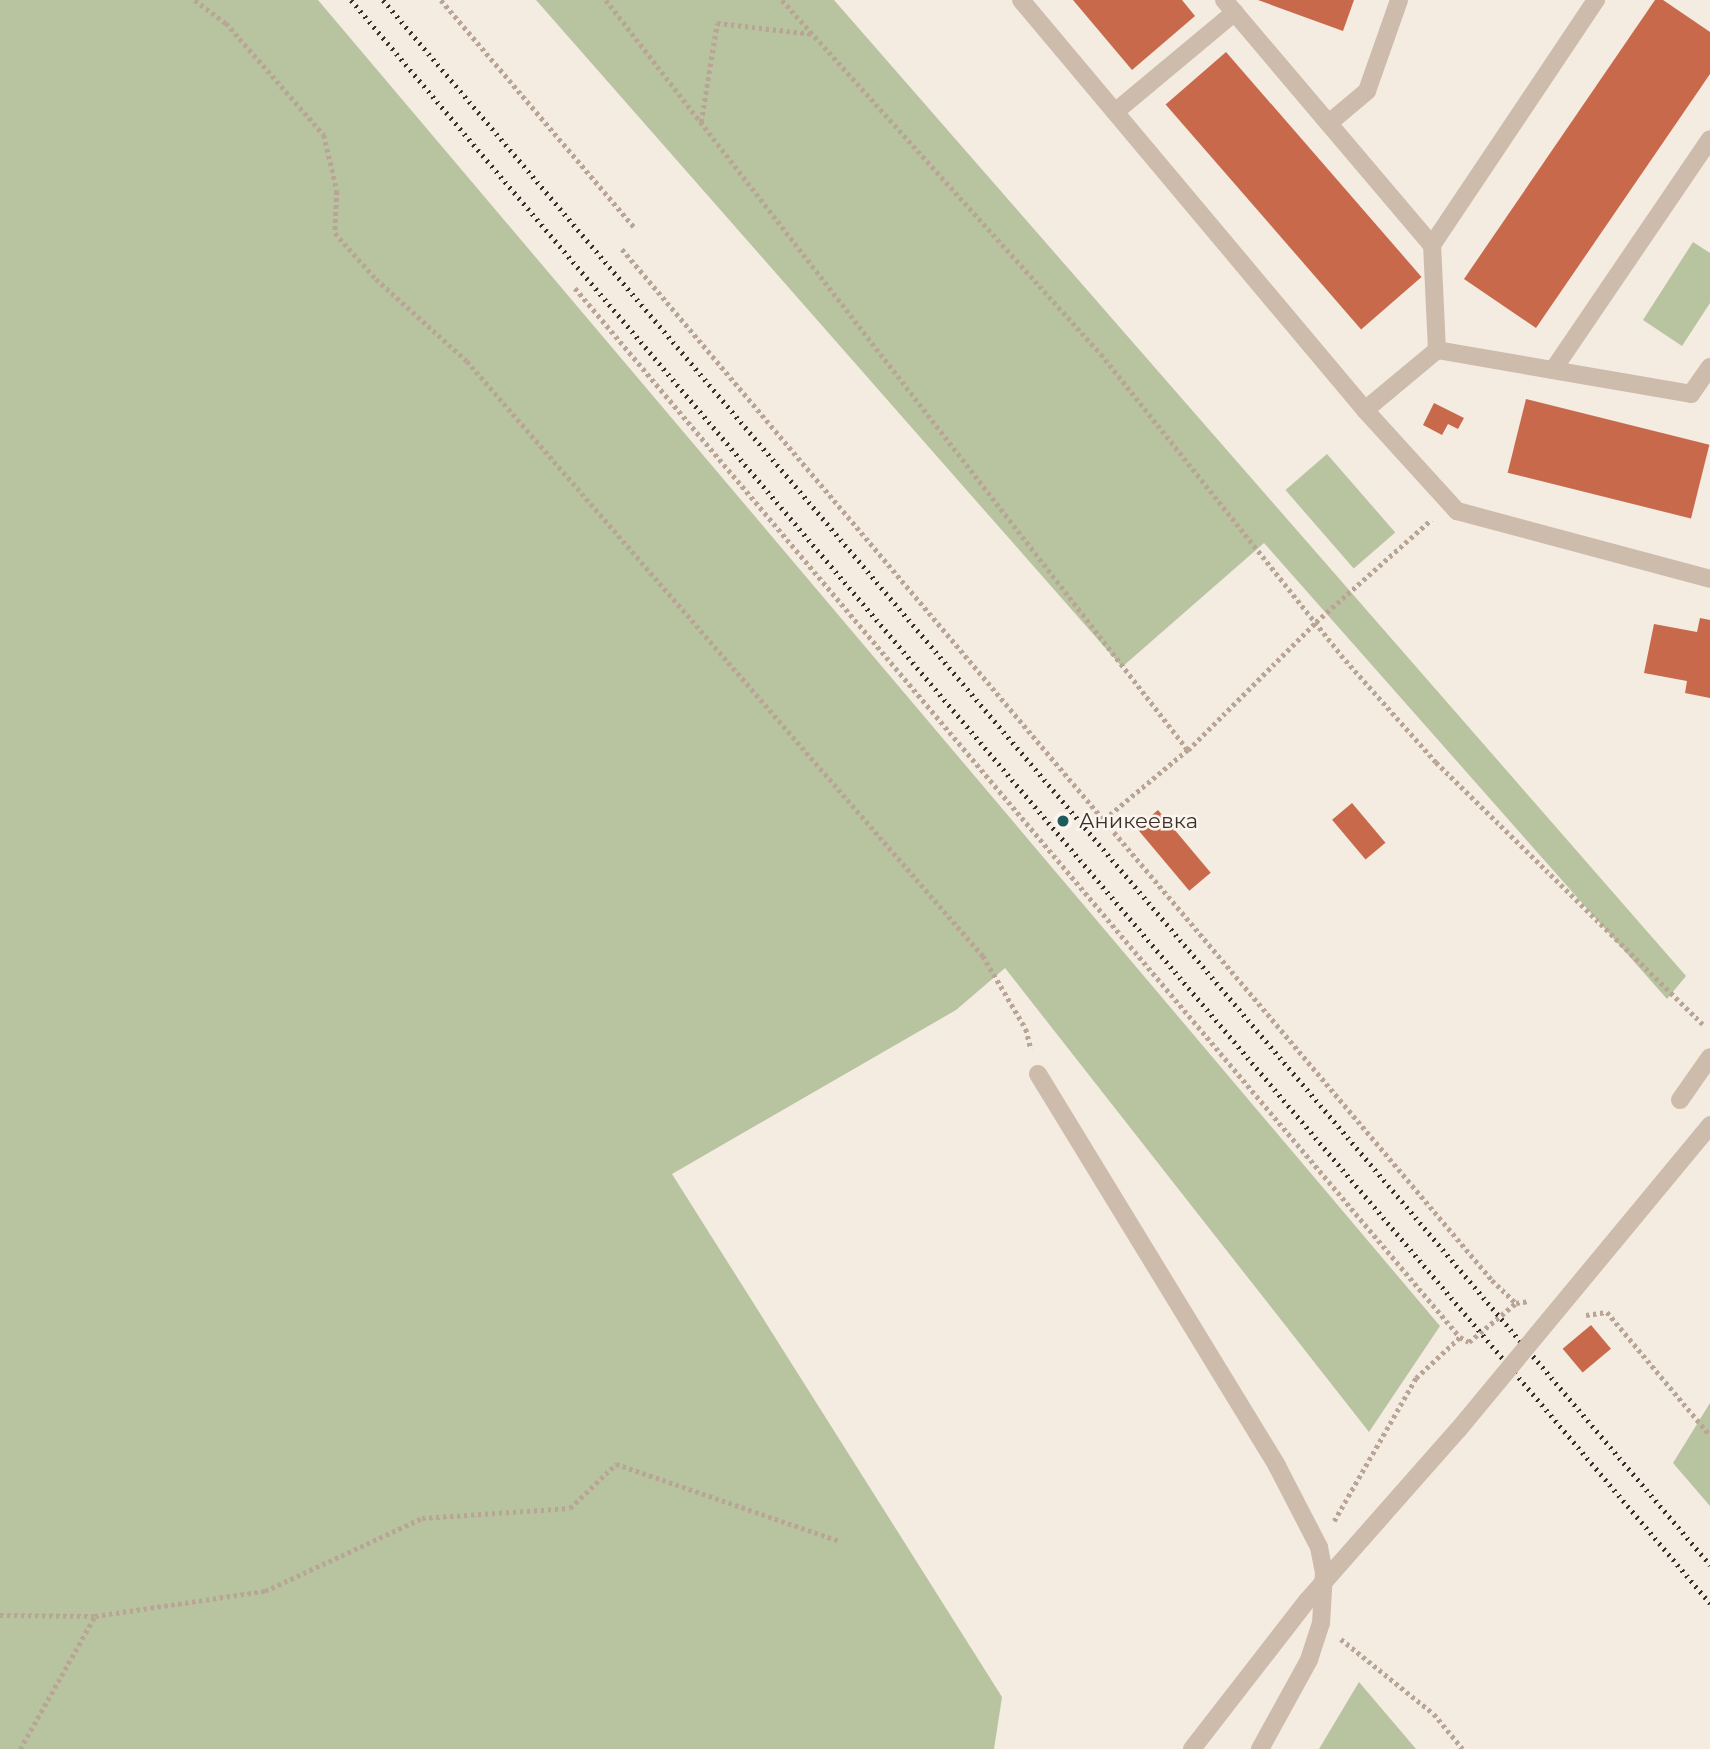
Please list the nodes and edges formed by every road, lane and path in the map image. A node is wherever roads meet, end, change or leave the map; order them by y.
1 (195, 0) edge
2 (441, 0) edge
3 (606, 0) edge
4 (782, 0) edge
5 (1021, 0) edge
6 (1399, 0) edge
7 (1596, 0) edge
8 (1230, 6) edge
9 (813, 34) junction
10 (1115, 112) junction
11 (701, 123) junction
12 (1329, 123) junction
13 (1710, 139) edge
14 (634, 227) dead end
15 (1432, 245) junction
16 (622, 249) dead end
17 (575, 288) dead end
18 (1437, 350) junction
19 (1710, 367) edge
20 (1553, 370) junction
21 (1365, 410) junction
22 (1450, 504) junction
23 (1710, 579) edge
24 (1316, 622) junction
25 (1188, 750) junction
26 (1104, 820) junction
27 (1703, 1024) dead end
28 (1710, 1057) edge
29 (1038, 1074) joint
30 (1680, 1100) dead end
31 (1710, 1125) edge
32 (1492, 1280) dead end
33 (1516, 1303) dead end
34 (1608, 1312) dead end
35 (1460, 1337) junction
36 (1710, 1435) edge
37 (839, 1541) dead end
38 (1319, 1547) junction
39 (0, 1615) edge
40 (95, 1616) junction
41 (1321, 1623) junction
42 (20, 1749) edge
43 (1192, 1749) edge
44 (1260, 1749) edge
45 (1463, 1749) edge

1 - 29 path
2 - 14 path
3 - 11 path
4 - 9 path
5 - 10 street
6 - 12 street
7 - 15 street
8 - 10 street
8 - 12 street
9 - 11 path
9 - 24 path
10 - 21 street
11 - 25 path
12 - 15 street
13 - 20 street
15 - 18 street
16 - 26 path
17 - 35 path
18 - 20 street
18 - 21 street
19 - 20 street
21 - 22 street
22 - 23 street
22 - 24 path
24 - 25 path
24 - 27 path
25 - 26 path
26 - 32 path
28 - 30 street
29 - 38 street
31 - 43 street, bridge
33 - 35 path
34 - 36 path
35 - 38 path
37 - 40 path
38 - 41 street
39 - 40 path
40 - 42 path
41 - 44 street
41 - 45 path

